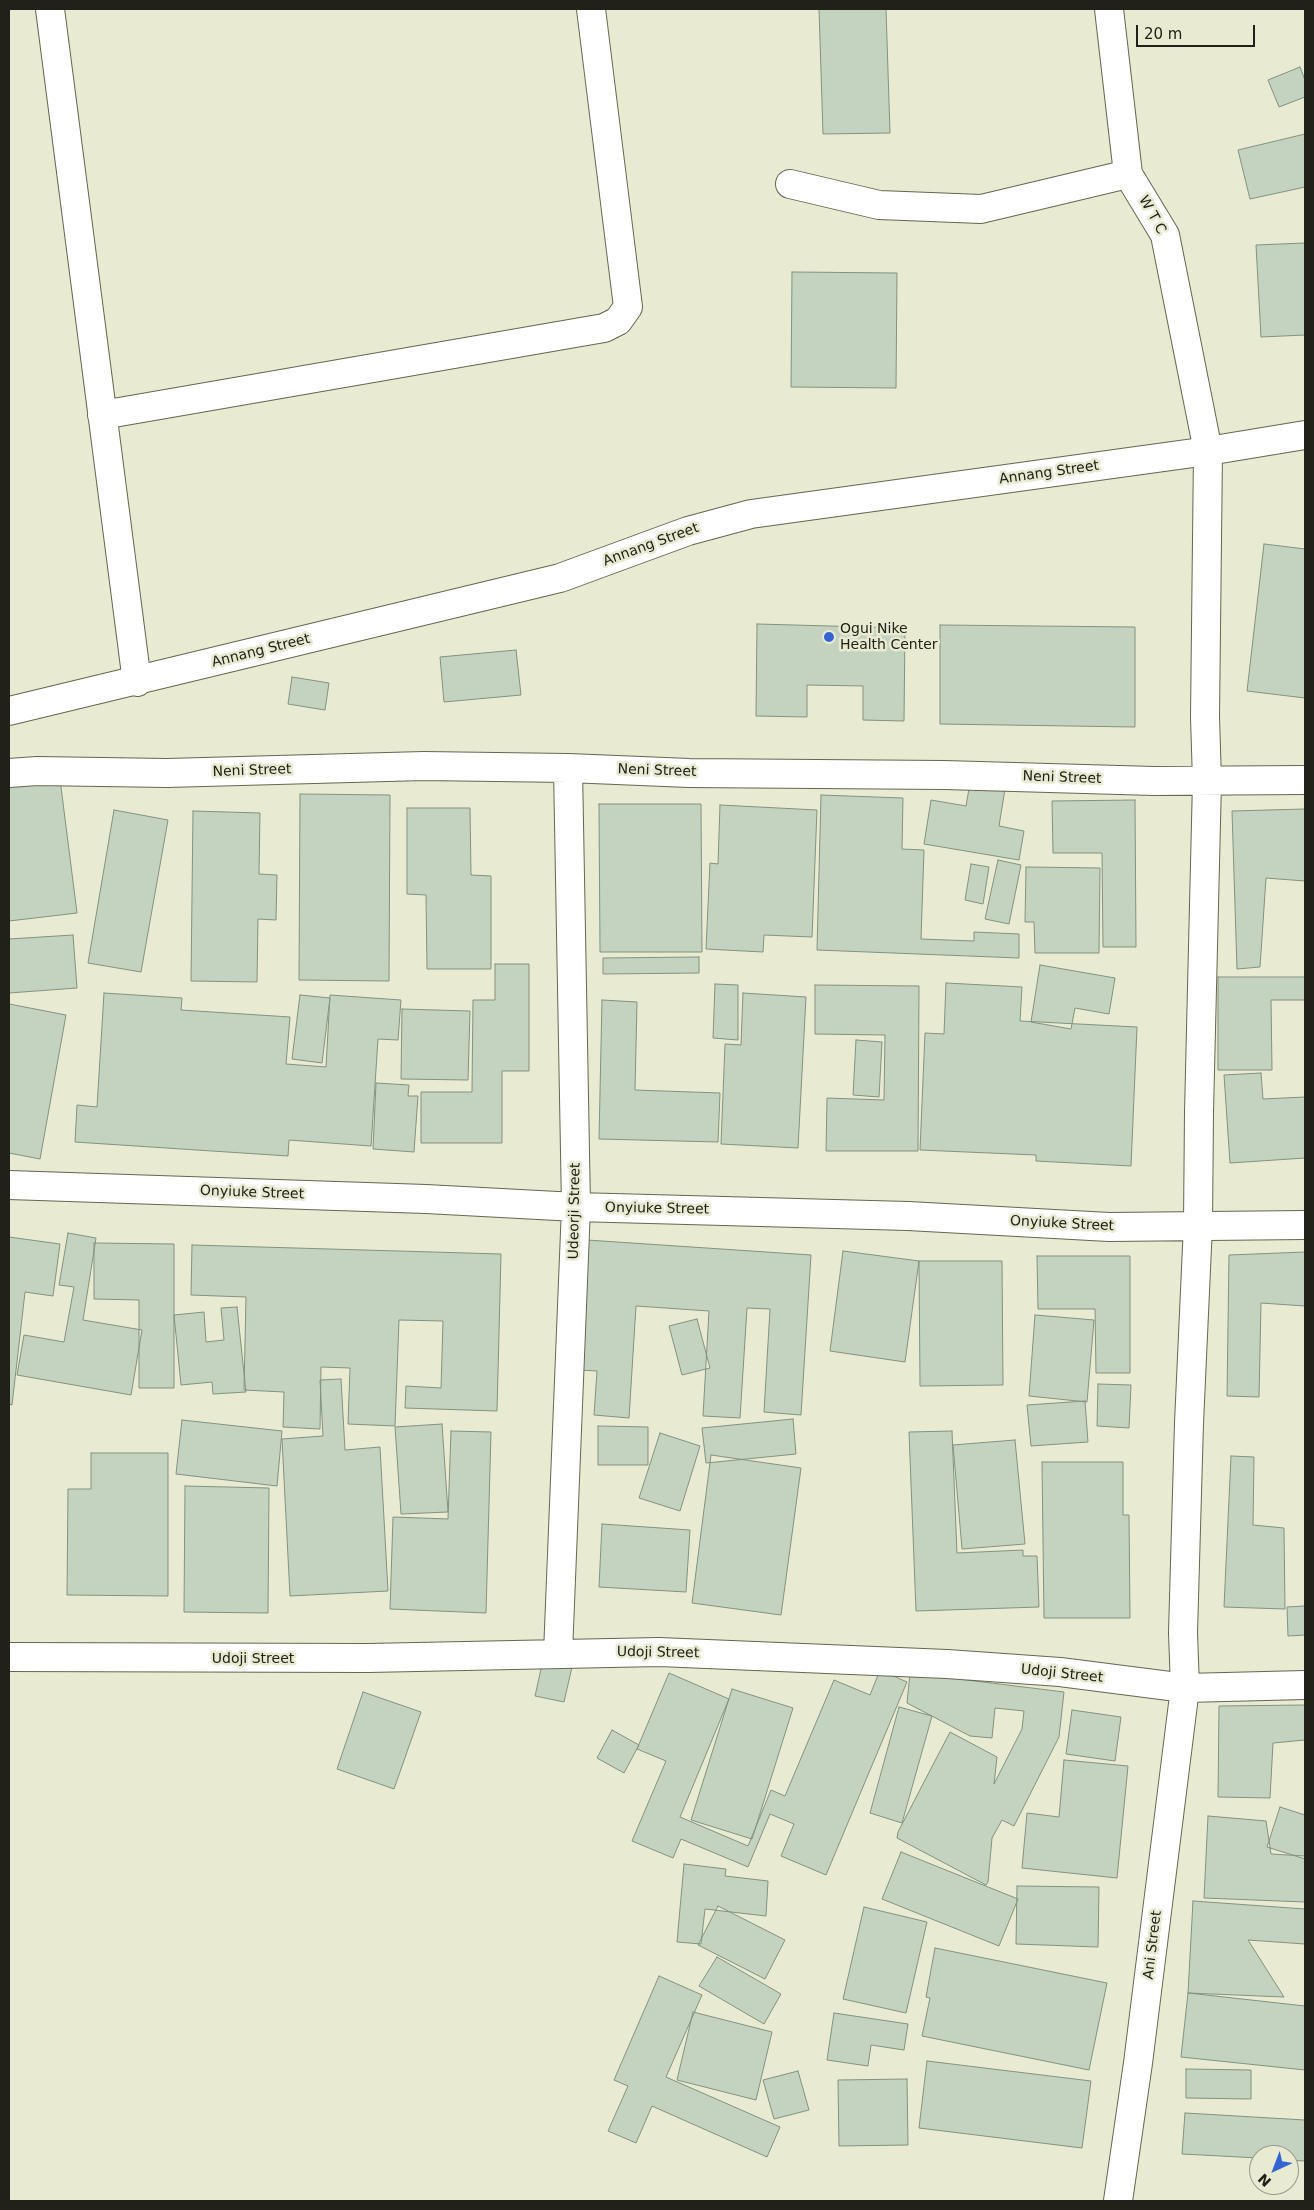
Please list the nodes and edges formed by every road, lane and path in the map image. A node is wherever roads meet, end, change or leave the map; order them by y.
1 (50, 9) edge
2 (591, 9) edge
3 (1109, 9) edge
4 (1128, 174) junction
5 (790, 184) dead end
6 (102, 415) junction
7 (1305, 435) edge
8 (1208, 451) junction
9 (137, 682) junction
10 (9, 711) edge
11 (568, 768) junction
12 (9, 774) edge
13 (1305, 780) edge
14 (1207, 781) junction
15 (9, 1185) edge
16 (576, 1208) junction
17 (1198, 1225) junction
18 (1305, 1225) edge
19 (558, 1653) junction
20 (9, 1658) edge
21 (1305, 1685) edge
22 (1185, 1688) junction
23 (1118, 2201) edge

1 - 6 street
2 - 6 street
3 - 4 street, W T C
4 - 5 street
4 - 8 street, W T C
6 - 9 street
7 - 8 street, Annang Street
8 - 9 street, Annang Street
8 - 14 street, W T C
9 - 10 street, Annang Street
11 - 12 street, Neni Street
11 - 14 street, Neni Street
11 - 16 street, Udeorji Street
13 - 14 street, Neni Street
14 - 17 street, W T C
15 - 16 street, Onyiuke Street
16 - 17 street, Onyiuke Street
16 - 19 street, Udeorji Street
17 - 18 street, Onyiuke Street
17 - 22 street, Ani Street
19 - 20 street, Udoji Street
19 - 22 street, Udoji Street
21 - 22 street, Udoji Street
22 - 23 street, Ani Street

